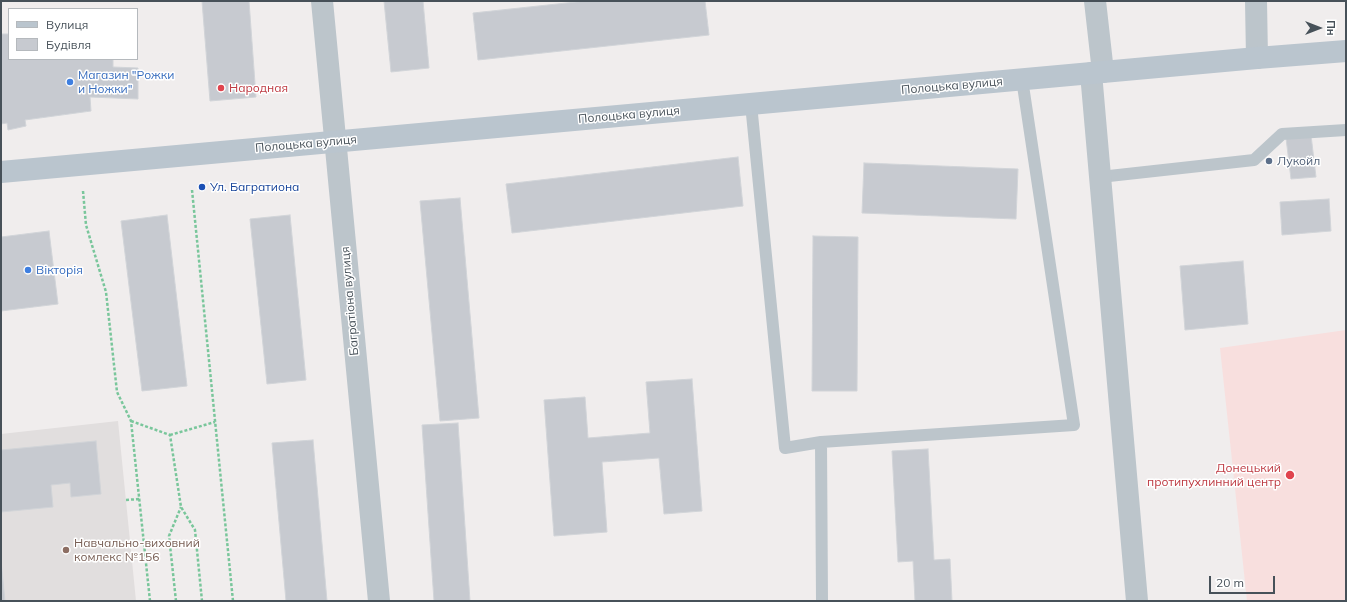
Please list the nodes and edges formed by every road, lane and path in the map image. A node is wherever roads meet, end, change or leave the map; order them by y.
1 (322, 1) edge
2 (1095, 1) edge
3 (1256, 1) edge
4 (1346, 51) edge
5 (1257, 58) junction
6 (1097, 72) junction
7 (1022, 79) junction
8 (751, 104) junction
9 (1346, 130) edge
10 (335, 142) junction
11 (1, 172) edge
12 (1100, 177) junction
13 (192, 190) dead end
14 (83, 191) dead end
15 (131, 421) junction
16 (215, 422) junction
17 (170, 435) junction
18 (821, 442) junction
19 (139, 498) junction
20 (126, 500) dead end
21 (181, 507) junction
22 (150, 601) edge
23 (176, 601) edge
24 (202, 601) edge
25 (233, 601) edge
26 (378, 601) edge
27 (822, 601) edge
28 (1137, 601) edge

1 - 10 street, Багратіона вулиця
2 - 6 street
3 - 5 street
4 - 5 main road, Полоцька вулиця
5 - 6 main road, Полоцька вулиця
6 - 7 main road, Полоцька вулиця
6 - 12 street
7 - 8 main road, Полоцька вулиця
7 - 18 lane
8 - 10 main road, Полоцька вулиця
8 - 18 lane
9 - 12 lane
10 - 11 main road, Полоцька вулиця
10 - 26 street, Багратіона вулиця
12 - 28 street
13 - 16 path
14 - 15 path
15 - 17 path
15 - 19 path
16 - 17 path
16 - 25 path
17 - 21 path
18 - 27 lane
19 - 20 path
19 - 22 path
21 - 23 path
21 - 24 path

